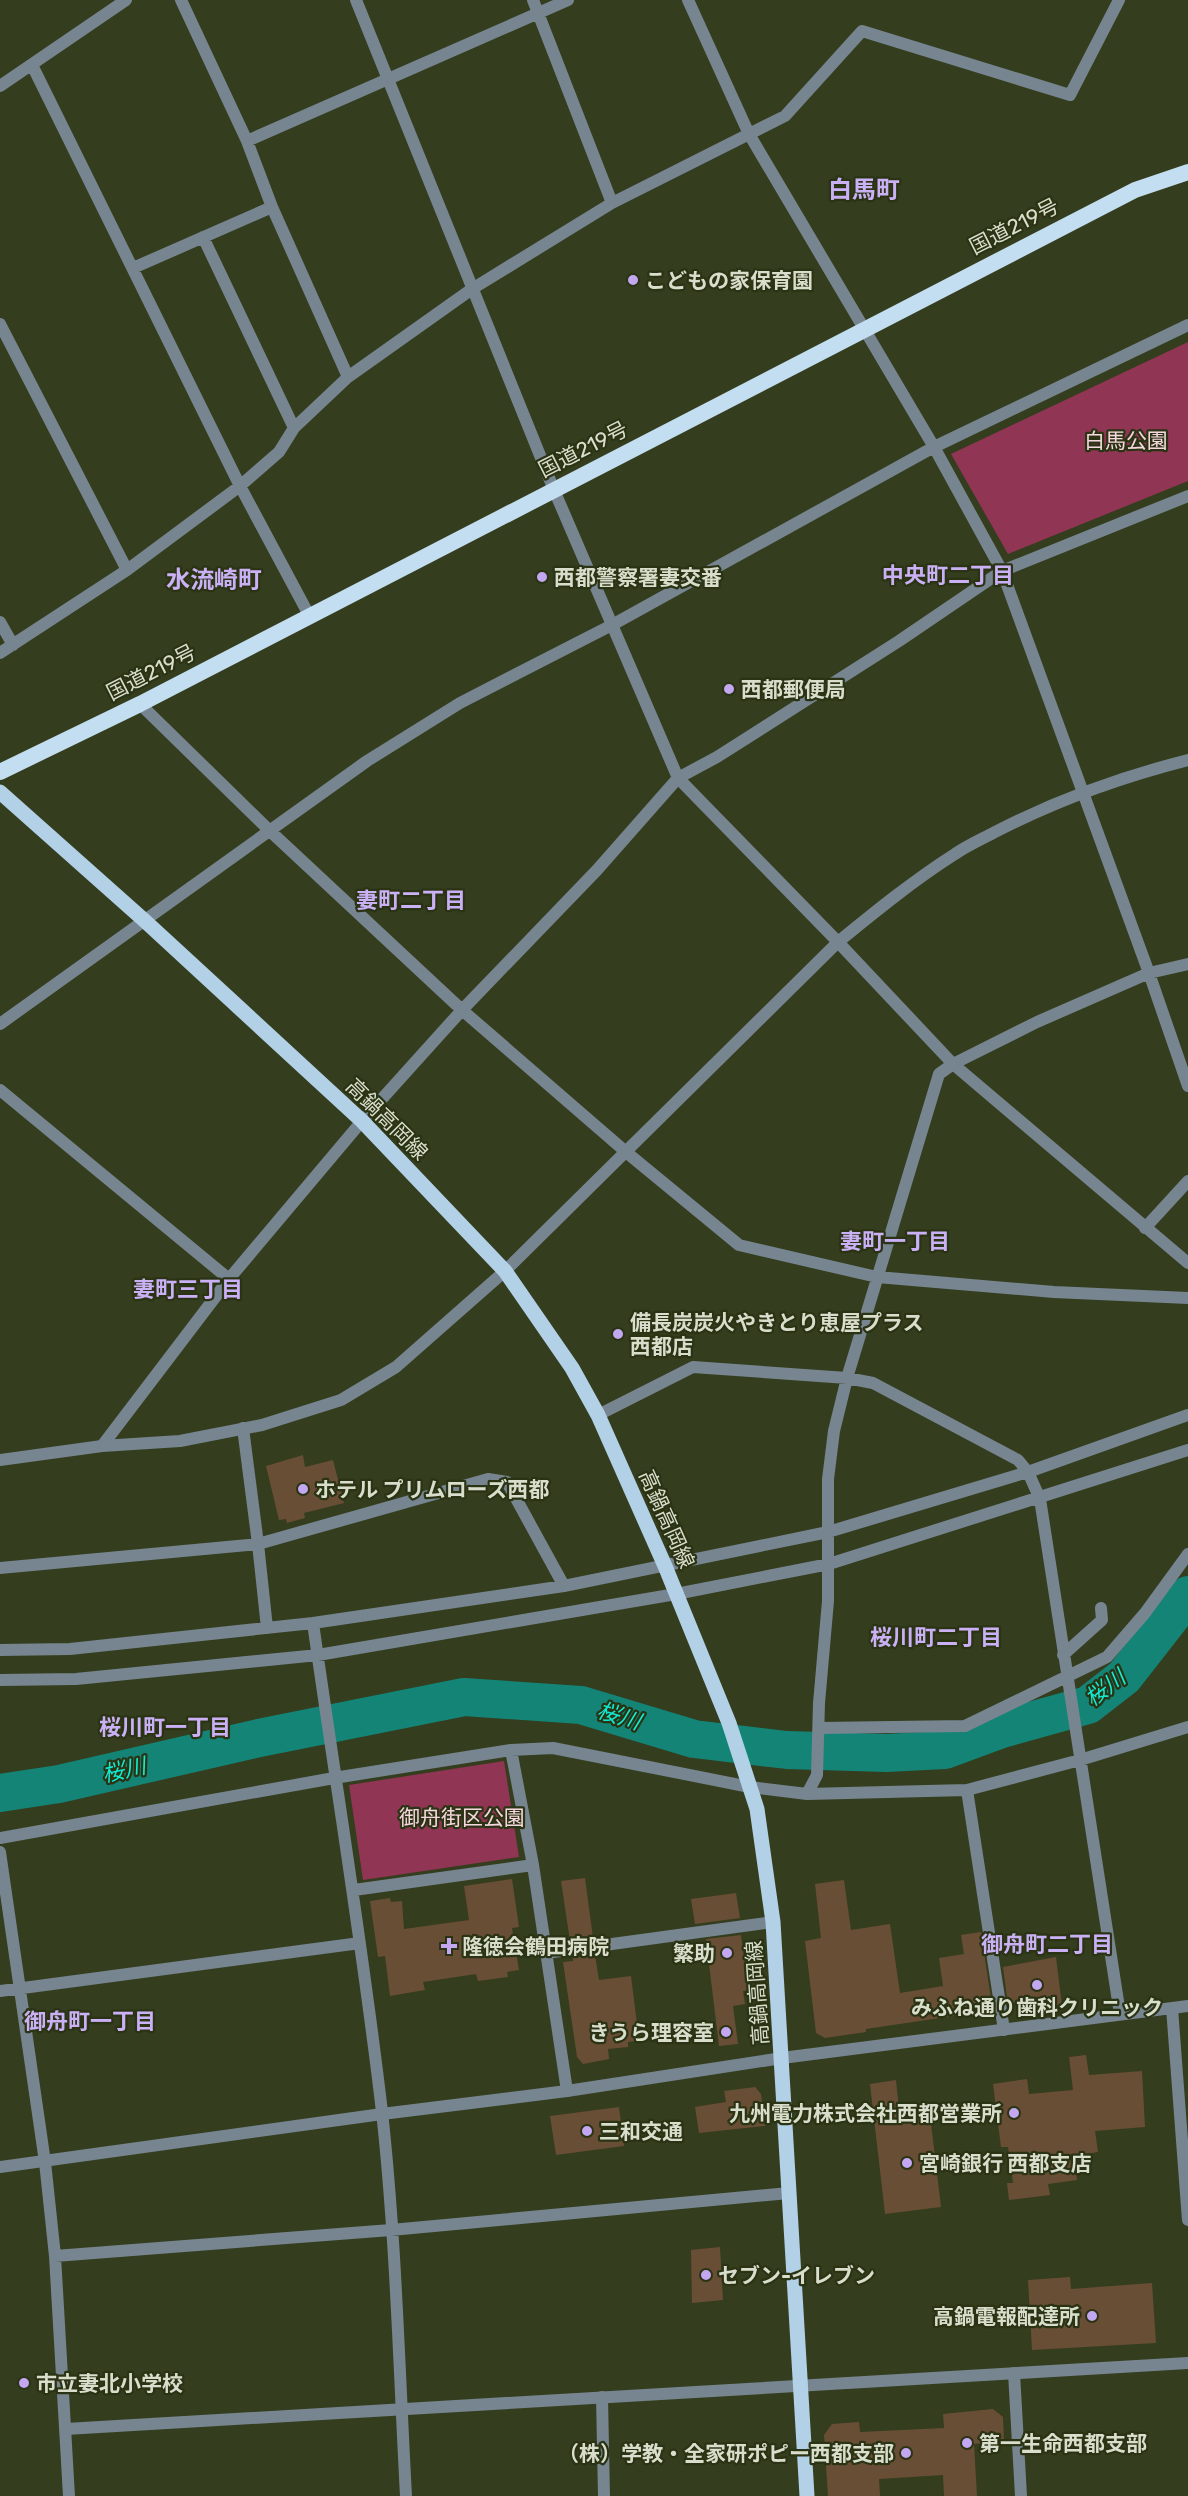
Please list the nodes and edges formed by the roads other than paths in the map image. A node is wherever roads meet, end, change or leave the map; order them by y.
1 (126, 0) edge
2 (181, 0) edge
3 (356, 0) edge
4 (533, 0) edge
5 (568, 0) edge
6 (688, 0) edge
7 (1119, 0) edge
8 (538, 14) junction
9 (32, 65) junction
10 (387, 79) junction
11 (0, 86) edge
12 (749, 134) junction
13 (246, 141) junction
14 (1188, 172) edge
15 (612, 203) junction
16 (272, 207) junction
17 (203, 237) junction
18 (133, 268) junction
19 (471, 289) junction
20 (0, 324) edge
21 (1188, 325) edge
22 (864, 328) junction
23 (348, 377) junction
24 (294, 428) junction
25 (934, 447) junction
26 (240, 486) junction
27 (554, 490) junction
28 (1188, 496) edge
29 (127, 570) junction
30 (1002, 572) junction
31 (309, 615) junction
32 (0, 622) edge
33 (612, 625) junction
34 (13, 645) junction
35 (0, 653) edge
36 (140, 704) junction
37 (1188, 760) edge
38 (0, 772) edge
39 (678, 778) junction
40 (0, 792) edge
41 (1082, 792) junction
42 (270, 831) junction
43 (145, 921) junction
44 (838, 942) junction
45 (1188, 964) edge
46 (1149, 973) junction
47 (462, 1010) junction
48 (0, 1024) edge
49 (953, 1064) junction
50 (1188, 1086) edge
51 (0, 1090) edge
52 (362, 1121) junction
53 (626, 1152) junction
54 (1188, 1181) edge
55 (1145, 1228) junction
56 (1188, 1263) edge
57 (506, 1271) junction
58 (877, 1276) junction
59 (229, 1279) junction
60 (1188, 1298) edge
61 (847, 1378) junction
62 (598, 1415) junction
63 (1188, 1415) edge
64 (243, 1428) junction
65 (102, 1446) junction
66 (1188, 1450) edge
67 (0, 1460) edge
68 (1028, 1472) junction
69 (1040, 1498) junction
70 (828, 1532) junction
71 (258, 1544) junction
72 (1188, 1554) edge
73 (830, 1564) junction
74 (665, 1566) junction
75 (0, 1568) edge
76 (564, 1586) junction
77 (676, 1594) junction
78 (1101, 1608) dead end
79 (313, 1623) junction
80 (267, 1628) junction
81 (0, 1650) edge
82 (318, 1655) junction
83 (1063, 1655) junction
84 (0, 1680) edge
85 (1068, 1682) junction
86 (1188, 1727) edge
87 (819, 1733) junction
88 (511, 1750) junction
89 (1080, 1755) junction
90 (334, 1778) junction
91 (749, 1782) junction
92 (967, 1790) junction
93 (807, 1794) junction
94 (0, 1838) edge
95 (0, 1852) edge
96 (533, 1865) junction
97 (354, 1890) junction
98 (773, 1922) junction
99 (360, 1942) junction
100 (546, 1953) junction
101 (19, 1988) junction
102 (0, 1991) edge
103 (1188, 2006) edge
104 (1172, 2008) junction
105 (1120, 2014) junction
106 (1004, 2030) junction
107 (782, 2058) junction
108 (567, 2091) junction
109 (382, 2114) junction
110 (45, 2162) junction
111 (0, 2167) edge
112 (789, 2193) junction
113 (1188, 2220) edge
114 (391, 2230) junction
115 (55, 2256) junction
116 (1188, 2363) edge
117 (1014, 2373) junction
118 (801, 2385) junction
119 (602, 2397) junction
120 (401, 2411) junction
121 (66, 2429) junction
122 (69, 2496) edge
123 (406, 2496) edge
124 (604, 2496) edge
125 (807, 2496) edge
126 (1021, 2496) edge

1 - 9 street
2 - 13 street
3 - 10 street
4 - 8 street
5 - 8 street
6 - 12 street
7 - 12 street
8 - 10 street
8 - 15 street
9 - 11 street
9 - 18 street
10 - 13 street
10 - 19 street
12 - 15 street
12 - 22 street
13 - 16 street
14 - 22 highway, 国道219号
15 - 19 street
16 - 17 street
16 - 23 street
17 - 18 street
17 - 24 street
18 - 26 street
19 - 23 street
19 - 27 street
20 - 29 street
21 - 25 street
22 - 25 street
22 - 27 highway, 国道219号
23 - 24 street
24 - 26 street
25 - 30 street
25 - 33 street
26 - 29 street
26 - 31 street
27 - 31 highway, 国道219号
27 - 33 street
28 - 30 street
29 - 34 street
30 - 39 street
30 - 41 street
31 - 36 highway, 国道219号
32 - 34 street
33 - 39 street
33 - 42 street
34 - 35 street
36 - 38 highway, 国道219号
36 - 42 street
37 - 41 street
39 - 44 street
39 - 47 street
40 - 43 main road, 高鍋高岡線
41 - 44 street
41 - 46 street
42 - 43 street
42 - 47 street
43 - 48 street
43 - 52 main road, 高鍋高岡線
44 - 49 street
44 - 53 street
45 - 46 street
46 - 49 street
46 - 50 street
47 - 52 street
47 - 53 street
49 - 55 street
49 - 58 street
51 - 59 street
52 - 57 main road, 高鍋高岡線
52 - 59 street
53 - 57 street
53 - 58 street
54 - 55 street
55 - 56 street
57 - 62 main road, 高鍋高岡線
57 - 64 street
58 - 60 street
58 - 61 street
59 - 65 street
61 - 62 street
61 - 68 street
61 - 70 street
62 - 74 main road, 高鍋高岡線
63 - 68 street
64 - 65 street
64 - 71 street
65 - 67 street
66 - 69 street
68 - 69 street
68 - 70 street
69 - 73 street
69 - 83 street
70 - 73 street
70 - 74 street
71 - 75 street
71 - 76 street
71 - 80 street
72 - 85 street
73 - 77 street
73 - 87 street
74 - 76 street
74 - 77 main road, 高鍋高岡線
76 - 79 street
77 - 82 street
77 - 91 main road, 高鍋高岡線
78 - 83 street
79 - 80 street
79 - 82 street
80 - 81 street
82 - 84 street
82 - 90 street
83 - 85 street
85 - 87 street
85 - 89 street
86 - 89 street
87 - 93 street
88 - 90 street
88 - 91 street
88 - 96 street
89 - 92 street
89 - 105 street
90 - 94 street
90 - 97 street
91 - 93 street
91 - 98 main road, 高鍋高岡線
92 - 93 street
92 - 106 street
95 - 101 street
96 - 97 street
96 - 100 street
97 - 99 street
98 - 100 street
98 - 107 main road, 高鍋高岡線
99 - 101 street
99 - 109 street
100 - 108 street
101 - 102 street
101 - 110 street
103 - 104 street
104 - 105 street
104 - 113 street
105 - 106 street
106 - 107 street
107 - 108 street
107 - 112 main road, 高鍋高岡線
108 - 109 street
109 - 110 street
109 - 114 street
110 - 111 street
110 - 115 street
112 - 114 street
112 - 118 main road, 高鍋高岡線
114 - 115 street
114 - 120 street
115 - 121 street
116 - 117 street
117 - 118 street
117 - 126 street
118 - 119 street
118 - 125 main road, 高鍋高岡線
119 - 120 street
119 - 124 street
120 - 121 street
120 - 123 street
121 - 122 street

